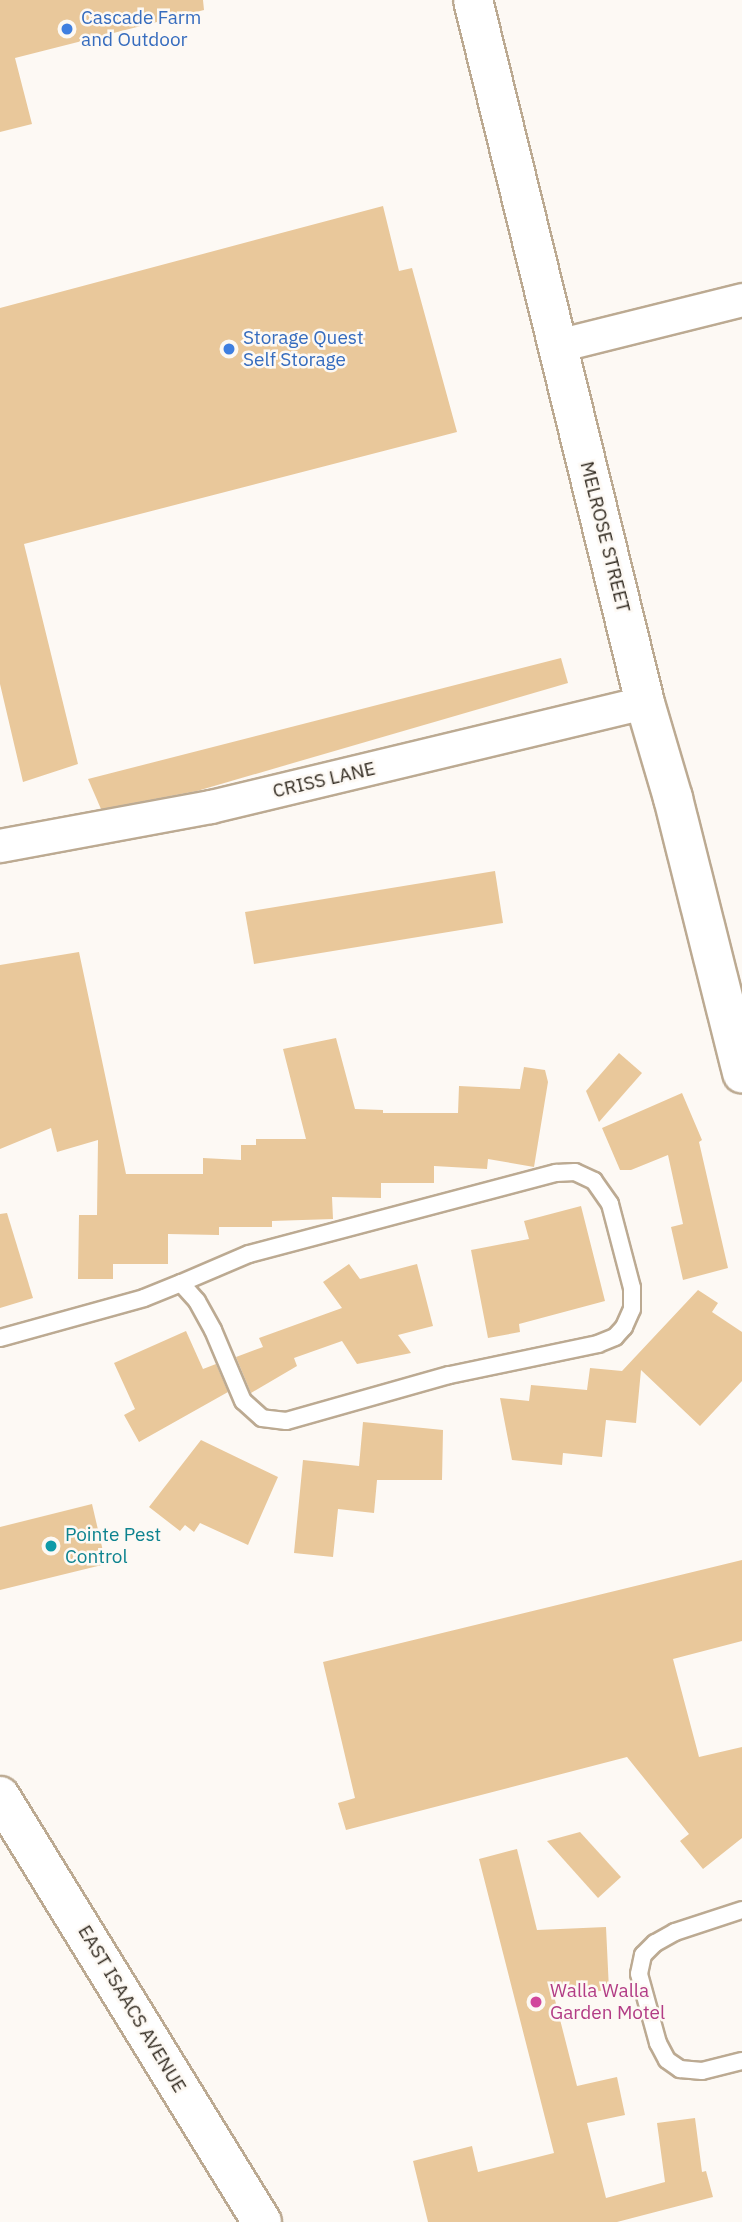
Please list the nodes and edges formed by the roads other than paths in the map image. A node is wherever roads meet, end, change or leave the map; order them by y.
1 (473, 0) edge
2 (742, 300) edge
3 (558, 346) junction
4 (645, 703) junction
5 (0, 846) edge
6 (742, 1073) edge
7 (181, 1283) junction
8 (0, 1338) edge
9 (0, 1796) edge
10 (742, 1910) edge
11 (742, 2060) edge
12 (262, 2222) edge

1 - 3 street, MELROSE STREET
2 - 3 street
3 - 4 street, MELROSE STREET
4 - 5 street, CRISS LANE
4 - 6 street, MELROSE STREET
7 - 7 lane
7 - 8 lane
9 - 12 street, EAST ISAACS AVENUE
10 - 11 lane

